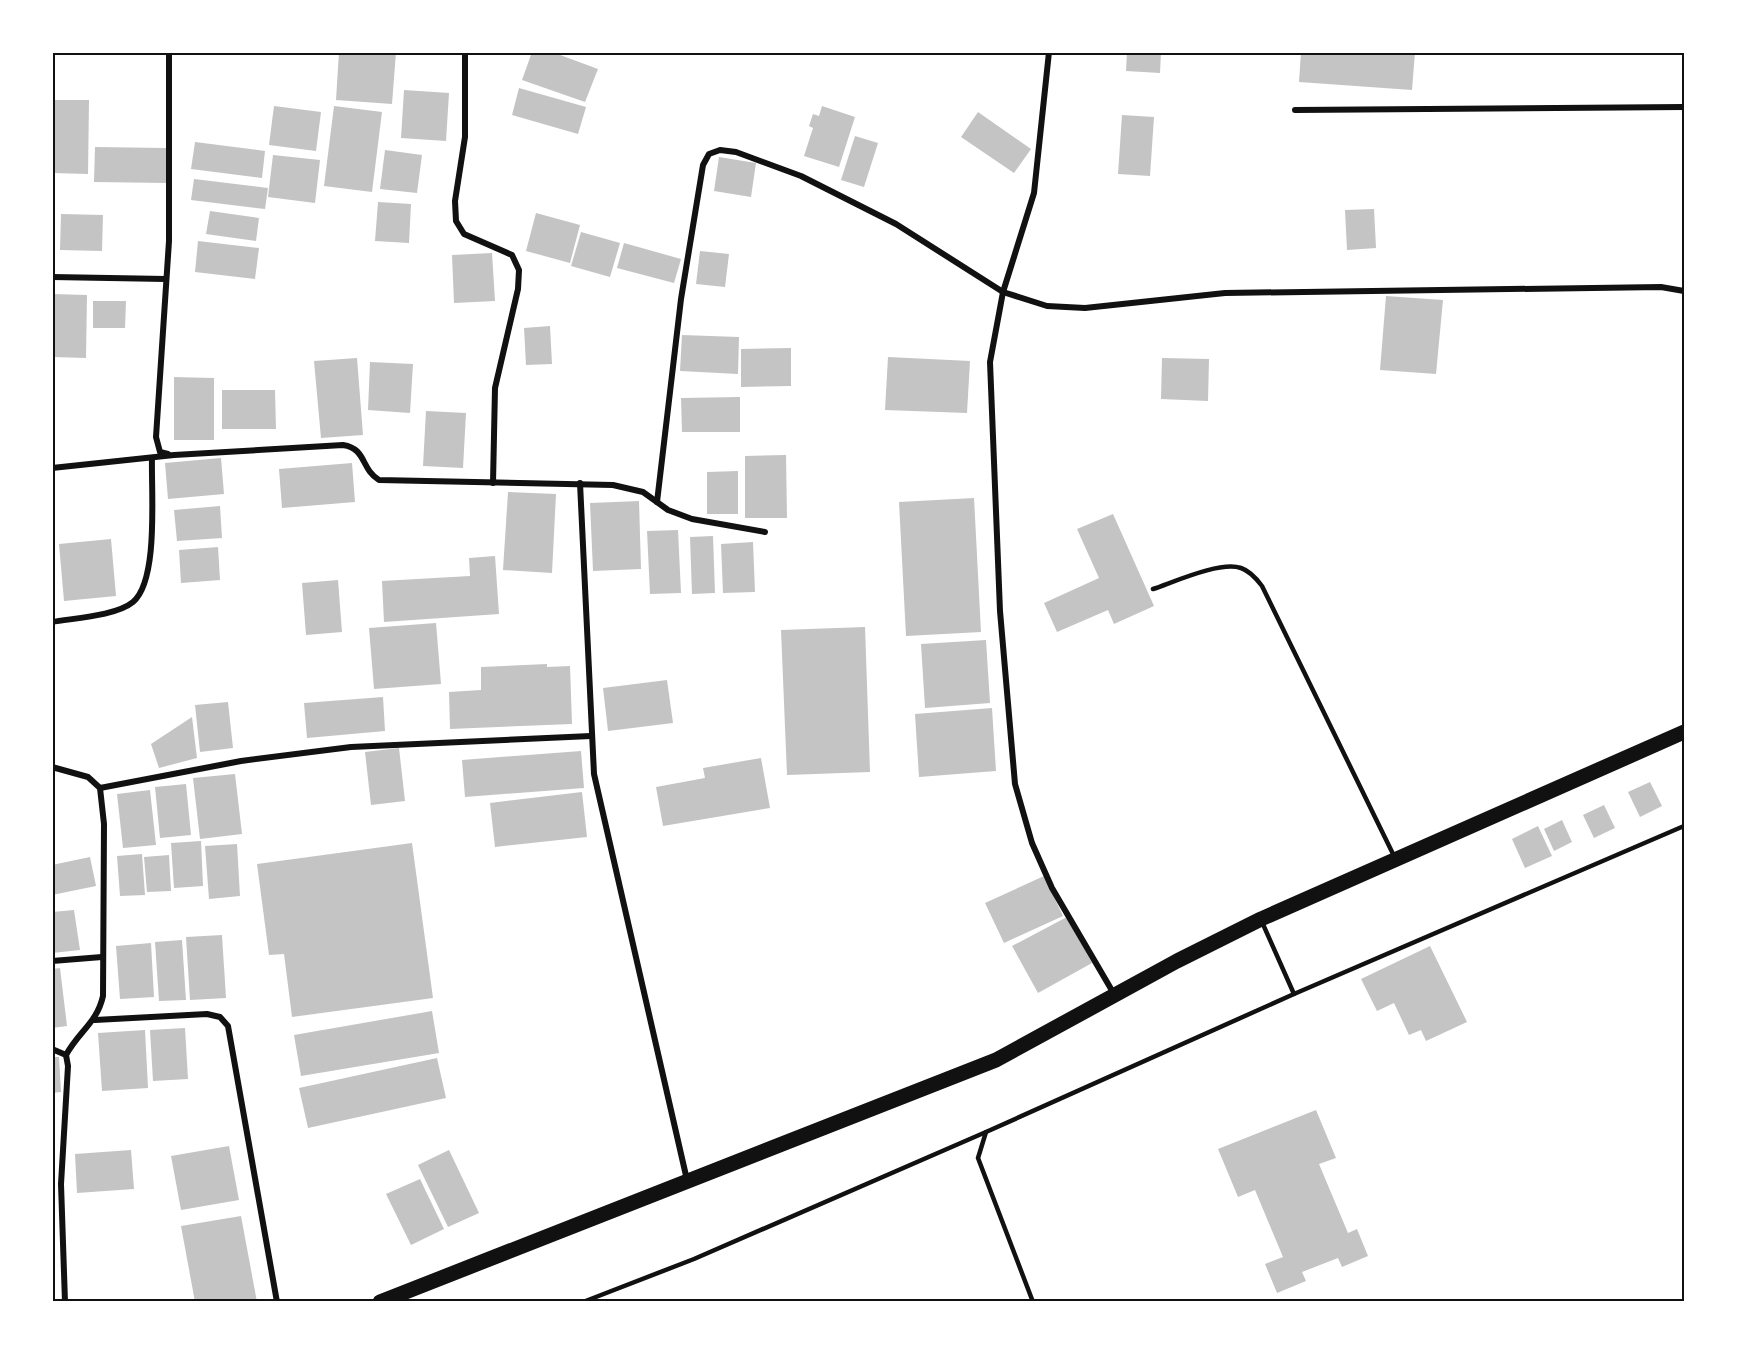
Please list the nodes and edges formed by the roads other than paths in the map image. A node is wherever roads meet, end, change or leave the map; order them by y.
1 (168, 52) edge
2 (465, 52) edge
3 (1049, 52) edge
4 (1684, 107) edge
5 (1295, 110) dead end
6 (52, 277) edge
7 (166, 279) junction
8 (1684, 291) edge
9 (1003, 292) junction
10 (174, 455) junction
11 (152, 458) junction
12 (52, 468) edge
13 (493, 483) junction
14 (580, 483) junction
15 (657, 502) junction
16 (765, 532) dead end
17 (1153, 589) dead end
18 (52, 622) edge
19 (1684, 732) edge
20 (591, 736) junction
21 (52, 767) edge
22 (100, 788) junction
23 (1684, 826) edge
24 (1396, 860) junction
25 (1261, 919) junction
26 (102, 957) junction
27 (52, 961) edge
28 (1294, 994) junction
29 (1114, 995) junction
30 (95, 1020) junction
31 (52, 1049) edge
32 (66, 1054) junction
33 (986, 1132) junction
34 (687, 1180) junction
35 (65, 1302) edge
36 (277, 1302) edge
37 (380, 1302) edge
38 (583, 1302) edge
39 (1033, 1302) edge

1 - 7 street
2 - 13 street
3 - 9 street
4 - 5 street
6 - 7 street
7 - 10 street
8 - 9 street
9 - 15 street
9 - 29 street
10 - 11 street
10 - 13 street
11 - 12 street
11 - 18 street
13 - 14 street
14 - 15 street
14 - 20 street
15 - 16 street
17 - 24 lane
19 - 24 main road
20 - 22 street
20 - 34 street
21 - 22 street
22 - 26 street
23 - 28 lane
24 - 25 main road
25 - 28 lane
25 - 29 main road
26 - 27 street
26 - 30 street
28 - 33 lane
29 - 34 main road
30 - 32 street
30 - 36 street
31 - 32 street
32 - 35 street
33 - 38 lane
33 - 39 lane
34 - 37 main road

